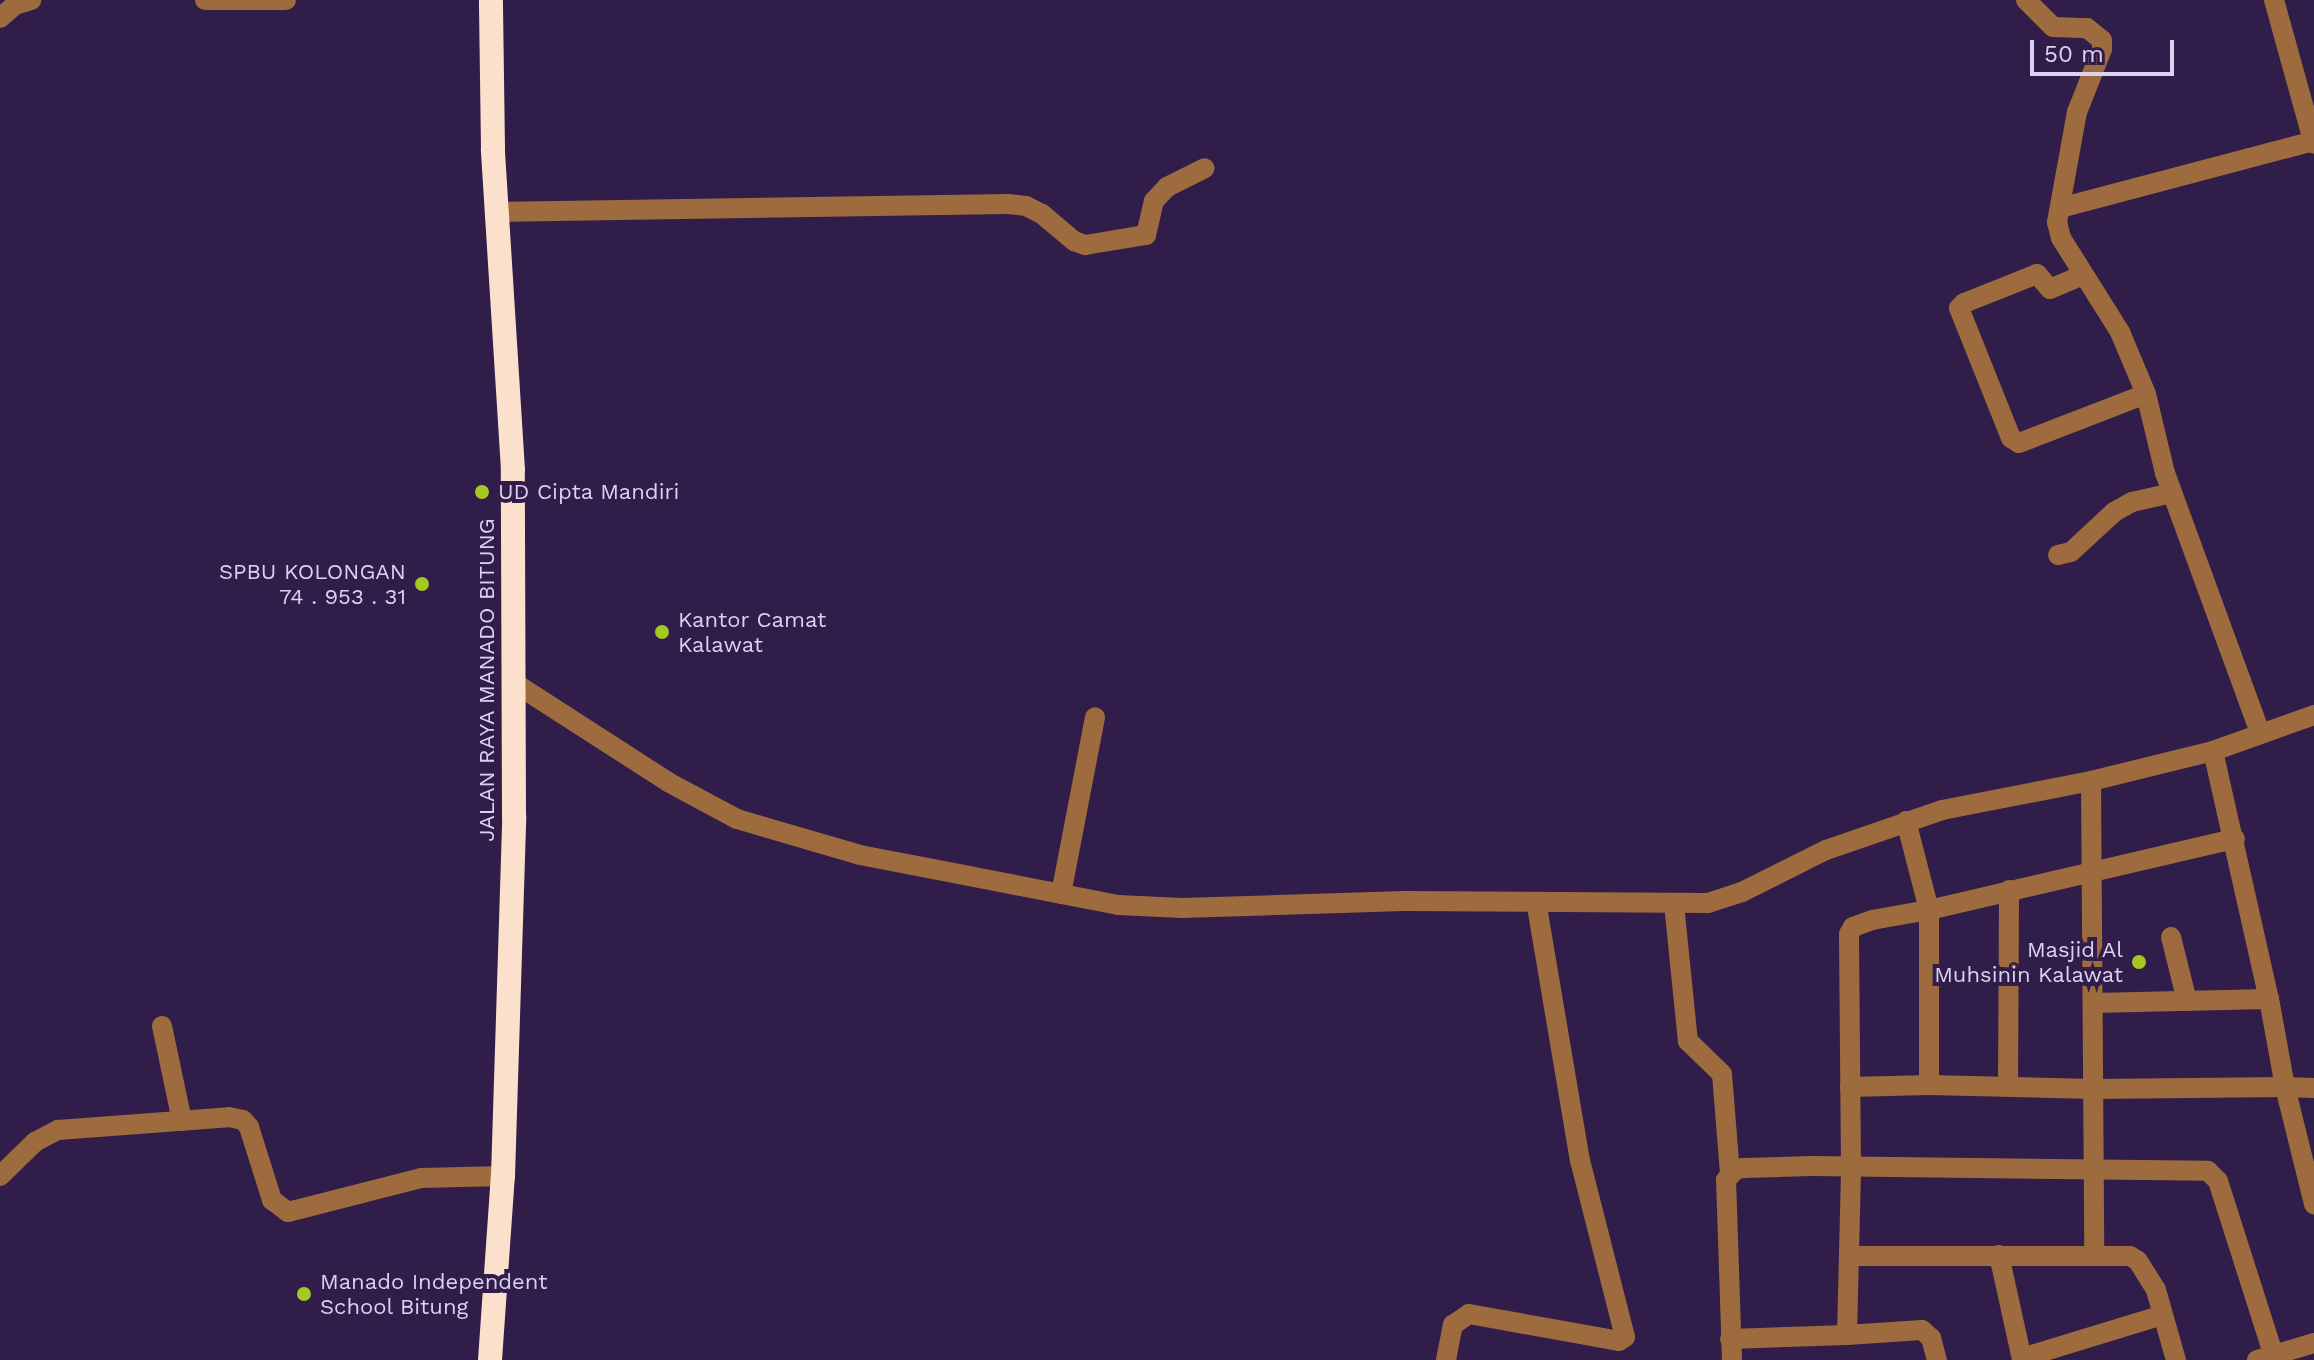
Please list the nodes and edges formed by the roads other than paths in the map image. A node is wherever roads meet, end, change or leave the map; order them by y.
1 (31, 0) edge
2 (205, 0) edge
3 (286, 0) edge
4 (491, 0) edge
5 (2026, 0) edge
6 (2274, 0) edge
7 (0, 18) edge
8 (2314, 142) edge
9 (1205, 168) dead end
10 (2060, 208) junction
11 (497, 212) junction
12 (2083, 275) junction
13 (2146, 394) junction
14 (2172, 493) junction
15 (2058, 555) dead end
16 (513, 682) junction
17 (2314, 715) edge
18 (1095, 717) dead end
19 (2260, 733) junction
20 (2213, 751) junction
21 (2091, 781) junction
22 (1906, 821) junction
23 (2235, 839) junction
24 (2092, 870) junction
25 (2009, 890) junction
26 (1061, 894) junction
27 (1536, 902) junction
28 (1674, 904) junction
29 (1929, 910) junction
30 (2171, 937) dead end
31 (2269, 999) junction
32 (2187, 1001) junction
33 (2093, 1003) junction
34 (162, 1026) dead end
35 (1929, 1085) junction
36 (2008, 1086) junction
37 (1850, 1087) junction
38 (2285, 1087) junction
39 (2314, 1088) edge
40 (2094, 1089) junction
41 (182, 1121) junction
42 (1851, 1167) junction
43 (2093, 1170) junction
44 (1730, 1174) junction
45 (0, 1176) edge
46 (503, 1176) junction
47 (2314, 1204) edge
48 (2094, 1254) junction
49 (1999, 1255) junction
50 (1849, 1256) junction
51 (2163, 1315) junction
52 (1847, 1335) junction
53 (1730, 1339) junction
54 (2314, 1343) edge
55 (2268, 1358) edge
56 (2022, 1359) edge
57 (490, 1360) edge
58 (1446, 1360) edge
59 (1732, 1360) edge
60 (1937, 1360) edge
61 (2176, 1360) edge

1 - 7 street
2 - 3 street
4 - 11 highway, JALAN RAYA MANADO BITUNG
5 - 10 street
6 - 8 street
8 - 10 street
9 - 11 street
10 - 12 street
11 - 16 highway, JALAN RAYA MANADO BITUNG
12 - 13 street
12 - 13 street
13 - 14 street
14 - 15 street
14 - 19 street
16 - 26 street
16 - 46 highway, JALAN RAYA MANADO BITUNG
17 - 19 street
18 - 26 street
19 - 20 street
20 - 21 street
20 - 23 street
21 - 22 street
21 - 24 street
22 - 28 street
22 - 29 street
23 - 24 street
23 - 31 street
24 - 25 street
24 - 33 street
25 - 29 street
25 - 36 street
26 - 27 street
27 - 28 street
27 - 58 street
28 - 44 street
29 - 35 street
29 - 37 street
30 - 32 street
31 - 32 street
31 - 38 street
32 - 33 street
33 - 40 street
34 - 41 street
35 - 36 street
35 - 37 street
36 - 40 street
37 - 42 street
38 - 39 street
38 - 40 street
38 - 47 street
40 - 43 street
41 - 45 street
41 - 46 street
42 - 43 street
42 - 44 street
42 - 50 street
43 - 48 street
43 - 55 street
44 - 53 street
46 - 57 highway, JALAN RAYA MANADO BITUNG
48 - 49 street
48 - 51 street
49 - 50 street
49 - 56 street
50 - 52 street
51 - 56 street
51 - 61 street
52 - 53 street
52 - 60 street
53 - 59 street
54 - 55 street

